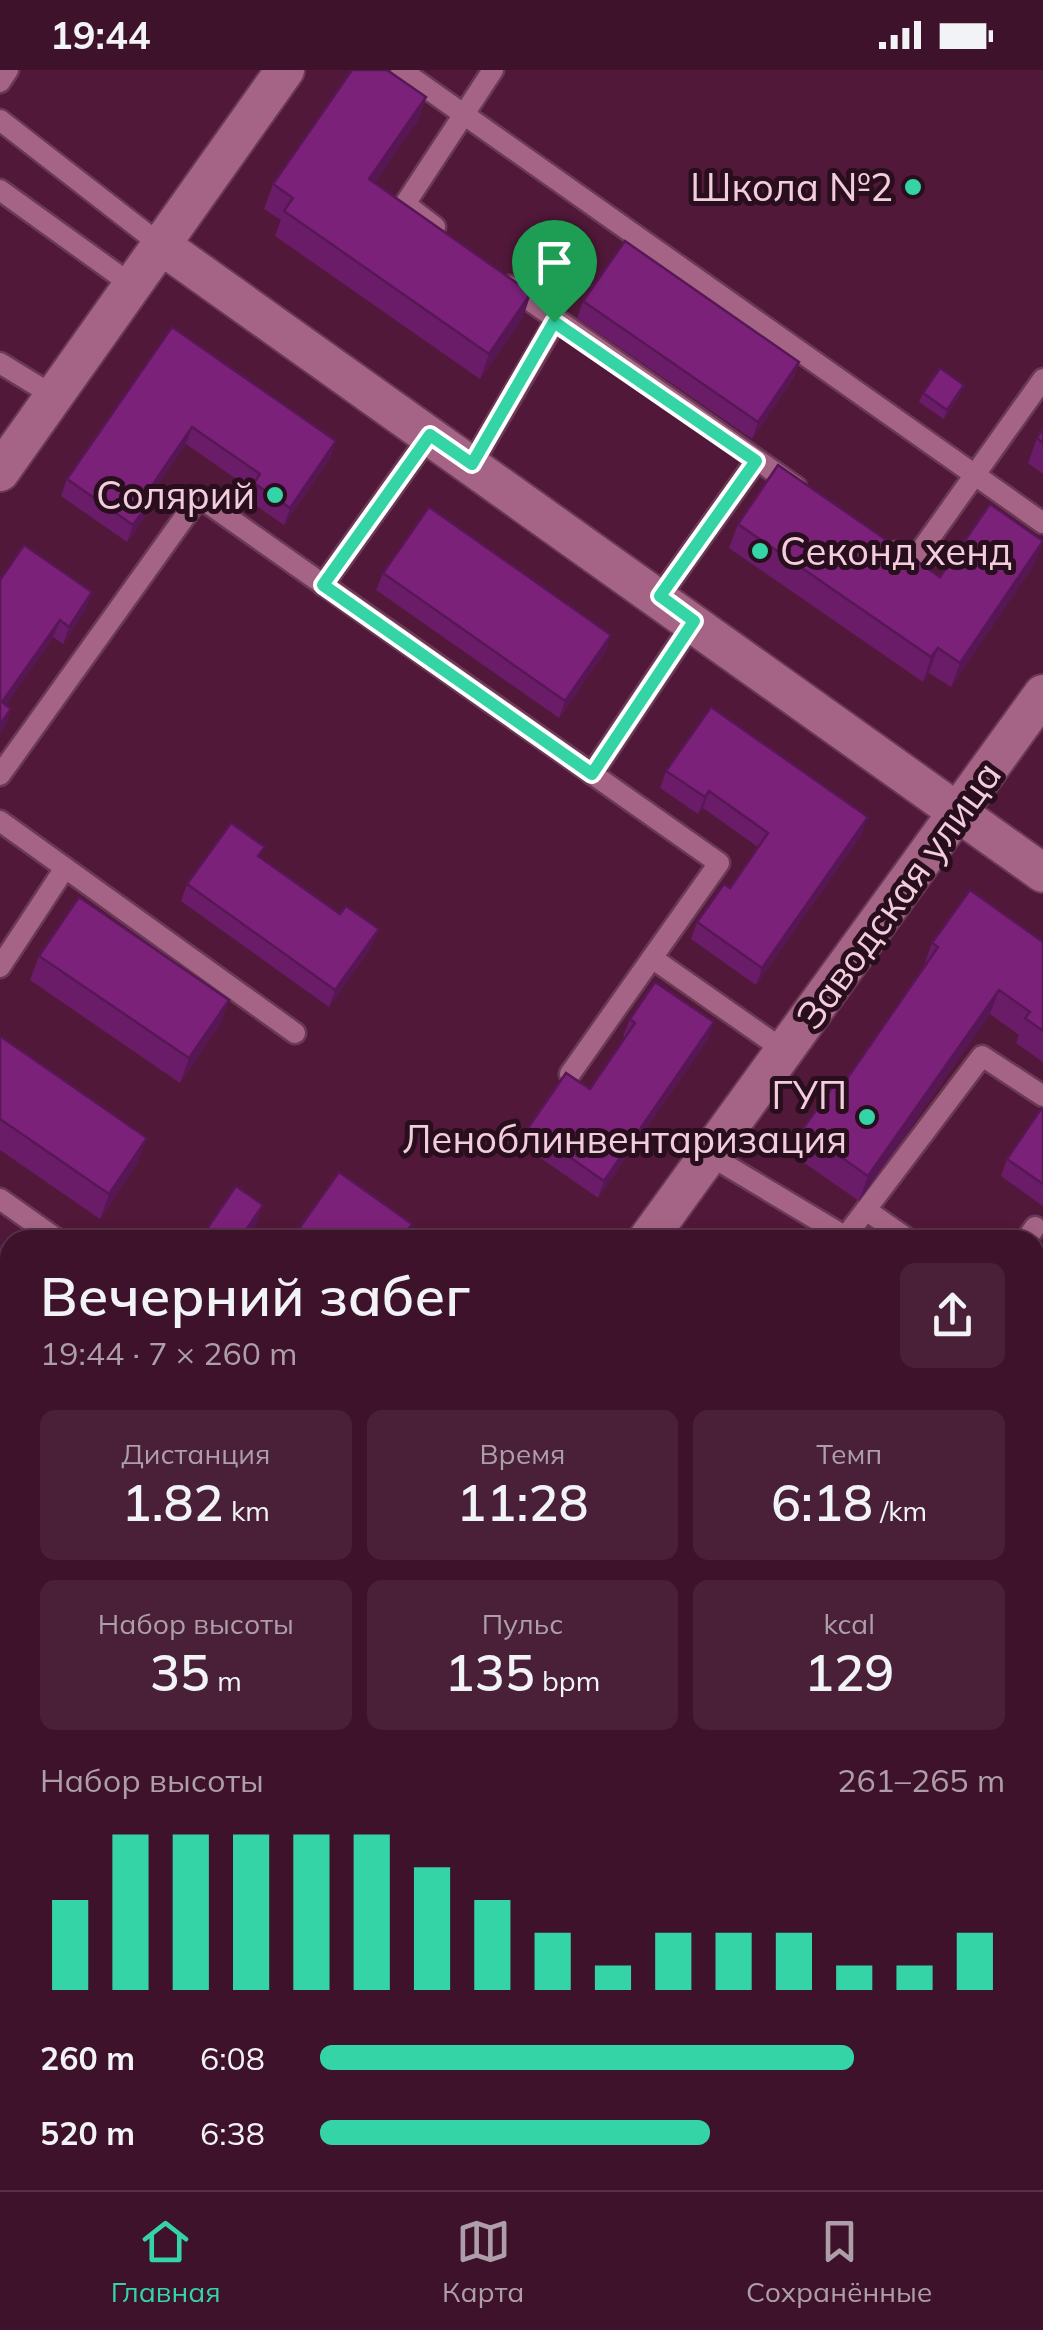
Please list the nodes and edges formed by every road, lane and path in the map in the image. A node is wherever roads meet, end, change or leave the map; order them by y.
1 (8, 70) edge
2 (285, 70) edge
3 (401, 70) edge
4 (493, 70) edge
5 (0, 82) edge
6 (464, 112) junction
7 (0, 120) edge
8 (0, 190) edge
9 (450, 239) edge
10 (160, 245) junction
11 (495, 275) edge
12 (132, 285) junction
13 (554, 322) junction
14 (0, 363) edge
15 (1043, 380) edge
16 (54, 396) junction
17 (430, 435) junction
18 (756, 461) junction
19 (472, 464) junction
20 (0, 472) edge
21 (975, 475) junction
22 (818, 502) edge
23 (1043, 523) edge
24 (881, 543) edge
25 (323, 585) junction
26 (660, 596) junction
27 (694, 621) junction
28 (1043, 694) edge
29 (592, 774) junction
30 (0, 775) edge
31 (960, 812) junction
32 (0, 822) edge
33 (65, 868) junction
34 (1043, 873) edge
35 (652, 958) junction
36 (0, 967) edge
37 (295, 1033) dead end
38 (785, 1051) junction
39 (570, 1074) edge
40 (1043, 1096) edge
41 (709, 1155) junction
42 (0, 1199) edge
43 (866, 1210) junction
44 (44, 1230) edge
45 (653, 1230) edge
46 (831, 1230) edge
47 (850, 1230) edge
48 (895, 1230) edge

1 - 5 lane
2 - 10 street
3 - 6 lane
4 - 6 lane
6 - 9 lane
6 - 21 lane
7 - 10 lane
8 - 12 lane
10 - 12 street
10 - 17 street
11 - 13 lane
12 - 16 street
13 - 18 lane
13 - 19 lane
14 - 16 lane
15 - 21 lane
16 - 20 street
17 - 19 street
17 - 25 lane
18 - 22 lane
18 - 26 lane
19 - 26 street
21 - 23 lane
21 - 24 lane
25 - 29 lane
25 - 30 lane
26 - 27 street
27 - 29 lane
27 - 31 street
28 - 31 street, Заводская улица
29 - 35 lane
31 - 34 street
31 - 38 street, Заводская улица
32 - 33 lane
33 - 36 lane
33 - 37 lane
35 - 38 lane
35 - 39 lane
38 - 41 street, Заводская улица
40 - 43 lane
41 - 45 street, Заводская улица
41 - 46 lane
42 - 44 lane
43 - 47 lane
43 - 48 lane

